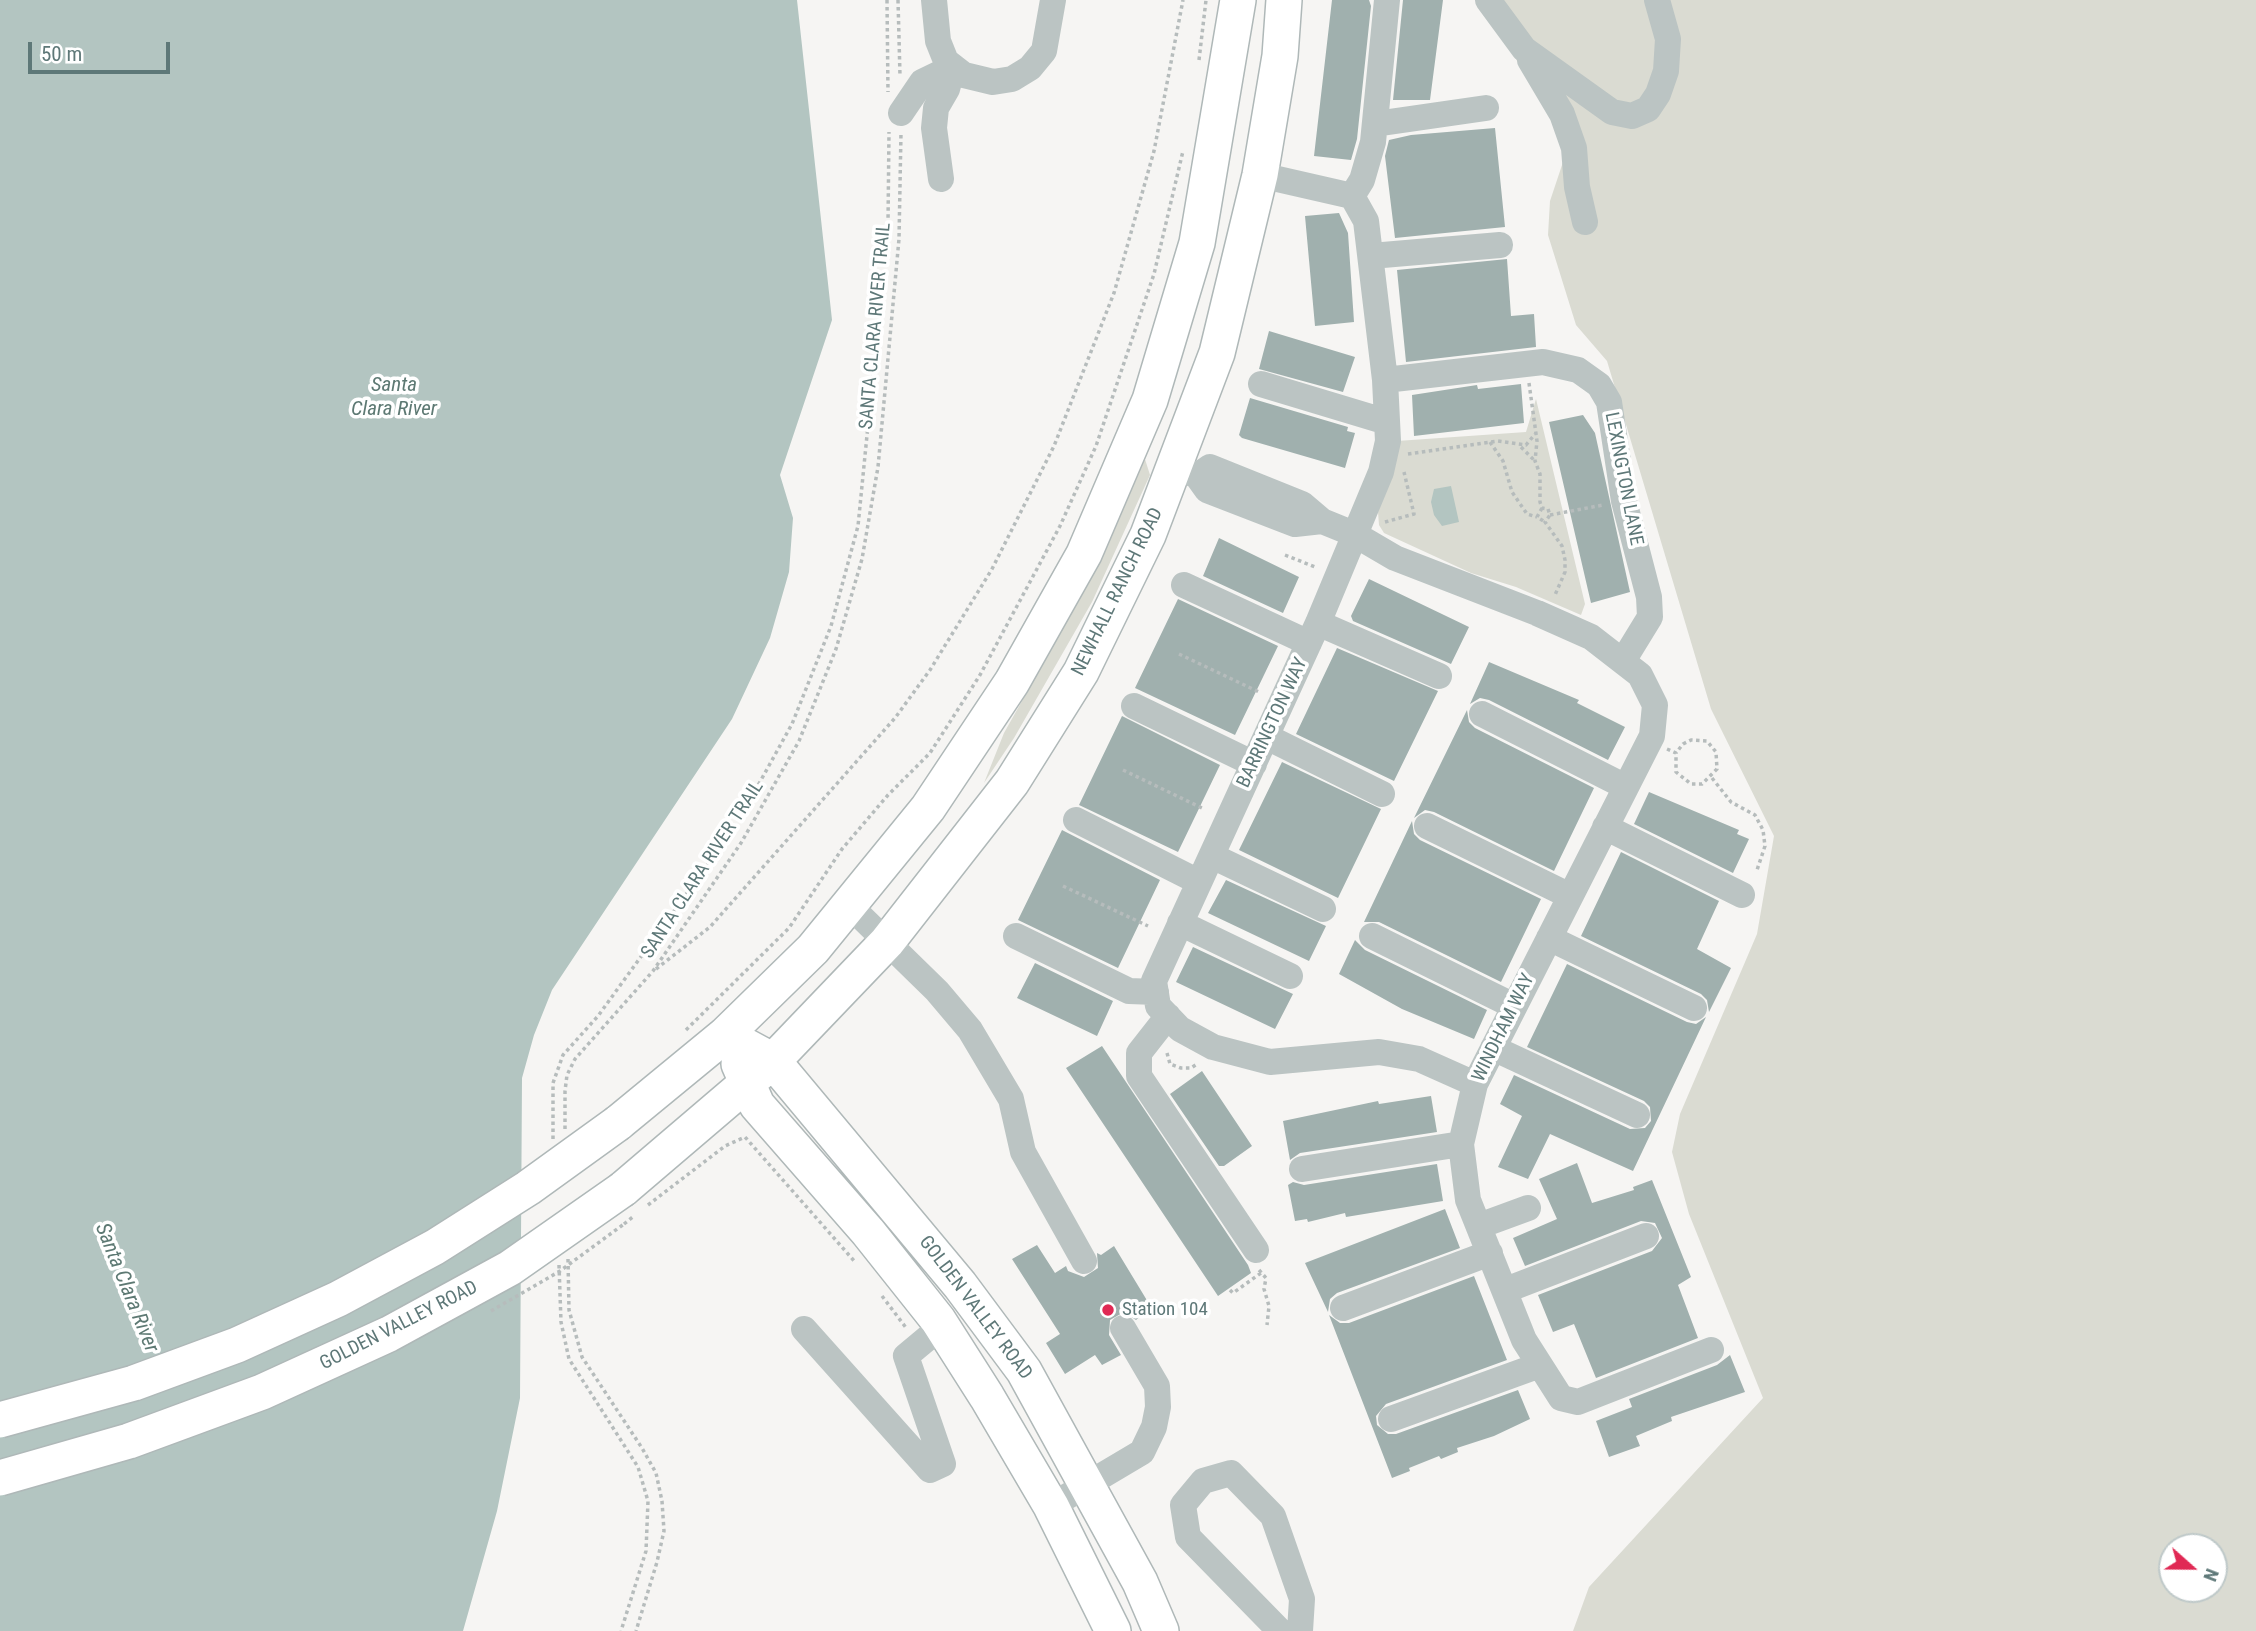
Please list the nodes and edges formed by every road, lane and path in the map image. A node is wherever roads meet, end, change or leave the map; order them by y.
1 (887, 0) edge
2 (898, 0) edge
3 (934, 0) edge
4 (1053, 0) edge
5 (1183, 0) edge
6 (1206, 0) edge
7 (1238, 0) edge
8 (1284, 0) edge
9 (1387, 0) edge
10 (1488, 0) edge
11 (1657, 0) edge
12 (1524, 49) junction
13 (953, 67) junction
14 (1198, 67) dead end
15 (1223, 102) junction
16 (1486, 108) dead end
17 (893, 109) junction
18 (1375, 124) junction
19 (1186, 140) dead end
20 (1260, 175) junction
21 (941, 179) dead end
22 (1352, 196) junction
23 (1585, 222) dead end
24 (1500, 245) dead end
25 (1371, 256) junction
26 (1526, 364) junction
27 (1385, 380) junction
28 (1261, 384) dead end
29 (1387, 422) junction
30 (1535, 432) junction
31 (1490, 442) junction
32 (1519, 446) junction
33 (1403, 454) dead end
34 (1535, 461) junction
35 (1399, 470) dead end
36 (1186, 471) junction
37 (1624, 501) junction
38 (1542, 508) junction
39 (1550, 515) junction
40 (1537, 517) junction
41 (1385, 522) dead end
42 (1545, 522) junction
43 (1354, 534) junction
44 (1285, 555) dead end
45 (1315, 567) dead end
46 (1184, 585) dead end
47 (1555, 595) dead end
48 (1313, 633) junction
49 (1179, 654) dead end
50 (1623, 661) junction
51 (1439, 676) dead end
52 (1259, 692) dead end
53 (1134, 706) dead end
54 (1482, 714) dead end
55 (1267, 737) junction
56 (1666, 748) dead end
57 (1676, 753) junction
58 (1254, 764) junction
59 (1123, 770) dead end
60 (1712, 778) junction
61 (1626, 787) junction
62 (1382, 793) dead end
63 (1204, 809) dead end
64 (1076, 820) dead end
65 (1427, 826) dead end
66 (1605, 827) junction
67 (1212, 856) junction
68 (1757, 870) dead end
69 (1199, 882) junction
70 (1063, 886) dead end
71 (1742, 895) dead end
72 (1570, 896) junction
73 (849, 905) junction
74 (1323, 909) dead end
75 (1180, 923) junction
76 (1148, 926) dead end
77 (1016, 936) dead end
78 (1372, 936) dead end
79 (1549, 938) junction
80 (887, 942) junction
81 (653, 971) junction
82 (1290, 976) dead end
83 (1156, 992) junction
84 (1514, 1006) junction
85 (1693, 1008) dead end
86 (1168, 1016) junction
87 (685, 1031) dead end
88 (725, 1035) junction
89 (1493, 1048) junction
90 (1167, 1051) dead end
91 (1197, 1064) dead end
92 (761, 1072) junction
93 (1475, 1084) junction
94 (1637, 1115) dead end
95 (565, 1132) dead end
96 (745, 1137) dead end
97 (1461, 1144) junction
98 (547, 1149) dead end
99 (1302, 1169) dead end
100 (623, 1189) junction
101 (1528, 1208) dead end
102 (624, 1224) dead end
103 (1479, 1226) junction
104 (1646, 1236) dead end
105 (879, 1247) junction
106 (1490, 1253) junction
107 (568, 1255) dead end
108 (1084, 1261) dead end
109 (559, 1263) dead end
110 (1258, 1264) junction
111 (1230, 1290) dead end
112 (1506, 1290) junction
113 (1343, 1308) dead end
114 (1267, 1325) dead end
115 (1123, 1328) dead end
116 (804, 1329) dead end
117 (946, 1332) junction
118 (1711, 1350) dead end
119 (1540, 1365) junction
120 (1391, 1419) dead end
121 (0, 1420) edge
122 (1060, 1434) junction
123 (0, 1478) edge
124 (1089, 1485) junction
125 (1051, 1506) junction
126 (621, 1631) edge
127 (636, 1631) edge
128 (1113, 1631) edge
129 (1161, 1631) edge
130 (1280, 1631) edge
131 (1300, 1631) edge

1 - 17 path
2 - 17 path, SANTA CLARA RIVER TRAIL
3 - 13 street
4 - 13 street
5 - 81 path
6 - 14 path
7 - 15 main road
8 - 20 main road, NEWHALL RANCH ROAD
9 - 18 street
10 - 12 street
11 - 12 street
12 - 23 street
13 - 17 street
13 - 21 street
15 - 36 main road
15 - 73 main road
16 - 18 street
17 - 81 path, SANTA CLARA RIVER TRAIL
17 - 98 path
18 - 22 street
19 - 87 path
20 - 22 street
20 - 36 main road, NEWHALL RANCH ROAD
22 - 25 street, BARRINGTON WAY
24 - 25 street
25 - 27 street, BARRINGTON WAY
26 - 27 street, LEXINGTON LANE
26 - 30 path
26 - 37 street, LEXINGTON LANE
27 - 29 street, BARRINGTON WAY
28 - 29 street
29 - 43 street, BARRINGTON WAY
30 - 32 path
30 - 34 path
31 - 32 path
31 - 33 path
31 - 40 path
32 - 34 path
34 - 38 path
35 - 41 path
36 - 43 street
36 - 80 main road, NEWHALL RANCH ROAD
37 - 39 path
37 - 50 street, LEXINGTON LANE
38 - 39 path
38 - 40 path
39 - 42 path
40 - 42 path
42 - 47 path
43 - 48 street, BARRINGTON WAY
43 - 50 street
44 - 45 path
46 - 48 street
48 - 51 street
48 - 55 street, BARRINGTON WAY
49 - 52 path
50 - 61 street, WINDHAM WAY
53 - 58 street
54 - 61 street
55 - 58 street, BARRINGTON WAY
55 - 62 street
56 - 57 path
57 - 60 path
57 - 60 path
58 - 67 street, BARRINGTON WAY
59 - 63 path
60 - 68 path
61 - 66 street, WINDHAM WAY
64 - 69 street
65 - 72 street
66 - 71 street
66 - 72 street, WINDHAM WAY
67 - 69 street, BARRINGTON WAY
67 - 74 street
69 - 75 street, BARRINGTON WAY
70 - 76 path
72 - 79 street, WINDHAM WAY
73 - 80 street
73 - 88 main road
75 - 82 street
75 - 83 street, BARRINGTON WAY
77 - 83 street
78 - 84 street
79 - 84 street, WINDHAM WAY
79 - 85 street
80 - 92 main road, NEWHALL RANCH ROAD
80 - 108 street
81 - 95 path, SANTA CLARA RIVER TRAIL
83 - 86 street
84 - 89 street, WINDHAM WAY
86 - 93 street
86 - 110 street
88 - 92 main road, GOLDEN VALLEY ROAD
88 - 121 main road, bridge
89 - 93 street, WINDHAM WAY
89 - 94 street
90 - 91 path
92 - 100 main road, GOLDEN VALLEY ROAD
92 - 105 main road, GOLDEN VALLEY ROAD
92 - 122 main road, GOLDEN VALLEY ROAD
93 - 97 street, WINDHAM WAY
96 - 102 path
97 - 99 street
97 - 103 street, WINDHAM WAY
100 - 105 main road
100 - 123 main road, GOLDEN VALLEY ROAD, bridge
101 - 103 street
103 - 106 street, WINDHAM WAY
104 - 112 street
105 - 117 main road, GOLDEN VALLEY ROAD
106 - 112 street, WINDHAM WAY
106 - 113 street
107 - 127 path
109 - 126 path
110 - 111 path
110 - 114 path
112 - 119 street, WINDHAM WAY
115 - 124 street
116 - 117 street
117 - 122 main road
117 - 125 main road, GOLDEN VALLEY ROAD
118 - 119 street, WINDHAM WAY
119 - 120 street
122 - 124 main road, GOLDEN VALLEY ROAD
124 - 125 street
124 - 129 main road, GOLDEN VALLEY ROAD
125 - 128 main road, GOLDEN VALLEY ROAD
130 - 131 street

